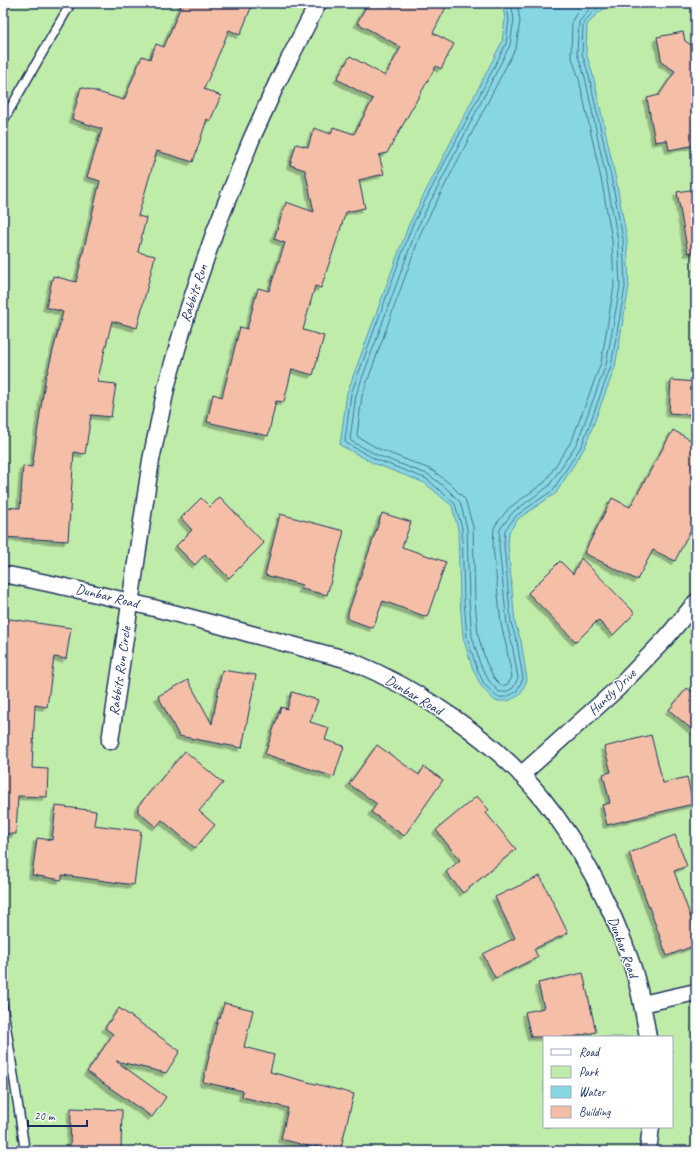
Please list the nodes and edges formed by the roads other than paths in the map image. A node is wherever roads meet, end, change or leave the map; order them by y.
1 (71, 3) edge
2 (318, 3) edge
3 (3, 120) edge
4 (3, 574) edge
5 (130, 602) junction
6 (696, 602) edge
7 (110, 741) dead end
8 (521, 775) junction
9 (696, 992) edge
10 (642, 1004) junction
11 (3, 1006) edge
12 (648, 1036) edge
13 (651, 1128) edge
14 (25, 1151) edge
15 (648, 1151) edge

1 - 3 lane
2 - 5 street, Rabbits Run
4 - 5 street, Dunbar Road
5 - 7 street, Rabbits Run Circle
5 - 8 street, Dunbar Road
6 - 8 street, Huntly Drive
8 - 10 street, Dunbar Road
9 - 10 street
10 - 12 street, Dunbar Road
11 - 14 lane
13 - 15 street

